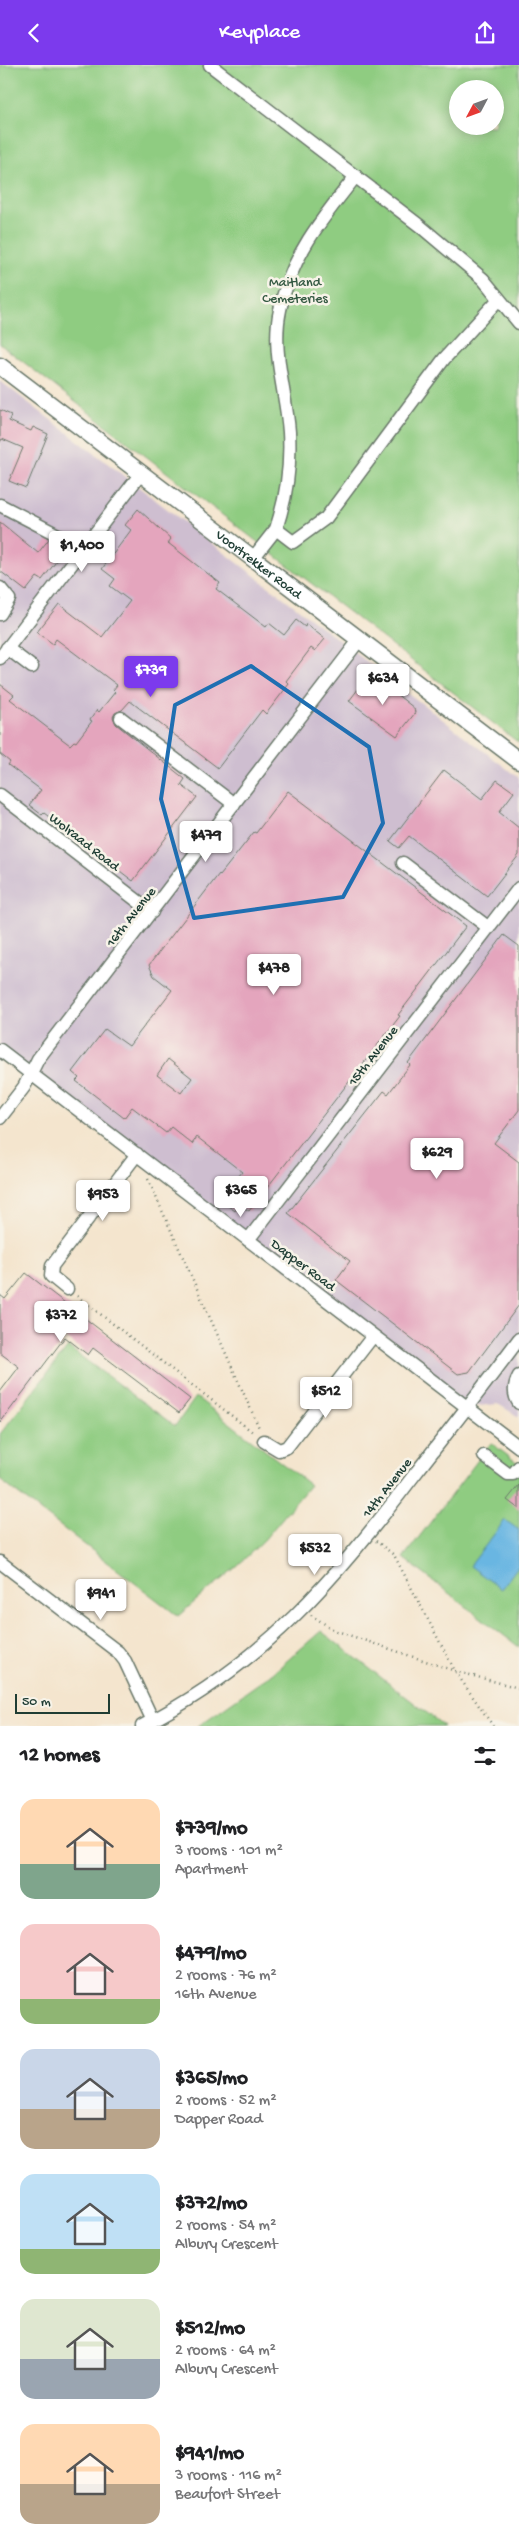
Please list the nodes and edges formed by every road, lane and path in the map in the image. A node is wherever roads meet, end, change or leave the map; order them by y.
1 (210, 65) edge
2 (356, 176) junction
3 (499, 299) junction
4 (519, 323) edge
5 (0, 366) edge
6 (142, 472) junction
7 (0, 505) edge
8 (276, 529) junction
9 (83, 548) junction
10 (254, 557) junction
11 (0, 588) edge
12 (0, 614) edge
13 (360, 639) junction
14 (2, 654) edge
15 (32, 667) dead end
16 (121, 718) dead end
17 (519, 761) edge
18 (0, 795) edge
19 (234, 805) junction
20 (403, 863) dead end
21 (519, 888) edge
22 (152, 912) junction
23 (489, 928) junction
24 (0, 1050) edge
25 (30, 1073) junction
26 (0, 1118) edge
27 (137, 1154) junction
28 (248, 1240) junction
29 (68, 1289) joint
30 (373, 1336) junction
31 (519, 1339) edge
32 (519, 1376) edge
33 (519, 1403) edge
34 (467, 1407) junction
35 (264, 1441) junction
36 (519, 1447) edge
37 (484, 1456) dead end
38 (519, 1467) edge
39 (368, 1535) junction
40 (0, 1562) edge
41 (303, 1609) junction
42 (456, 1671) junction
43 (519, 1687) edge
44 (148, 1723) edge
45 (493, 1726) edge

1 - 2 street
2 - 3 street
2 - 8 street
3 - 4 street
3 - 8 street
5 - 6 main road, Voortrekker Road
6 - 9 street
6 - 10 main road, Voortrekker Road
7 - 9 street
8 - 10 street
9 - 14 street
10 - 13 main road, Voortrekker Road
11 - 12 street
13 - 17 main road, Voortrekker Road
13 - 19 street, 16th Avenue
14 - 15 street
16 - 19 street
18 - 22 street, Wolraad Road
19 - 22 street, 16th Avenue
20 - 23 street
21 - 23 street, 15th Avenue
22 - 25 street, 16th Avenue
23 - 28 street, 15th Avenue
24 - 25 street, Dapper Road
25 - 26 street, 16th Avenue
25 - 27 street, Dapper Road
27 - 28 street, Dapper Road
27 - 29 street
27 - 35 path
28 - 30 street, Dapper Road
29 - 35 path
30 - 34 street, Dapper Road
30 - 35 street
31 - 34 street, 14th Avenue
32 - 33 street
34 - 36 street, Dapper Road
34 - 39 street, 14th Avenue
37 - 38 street
39 - 41 street, 14th Avenue
39 - 42 path
40 - 44 street
41 - 42 path
41 - 44 street, 14th Avenue
42 - 43 path
42 - 45 path

